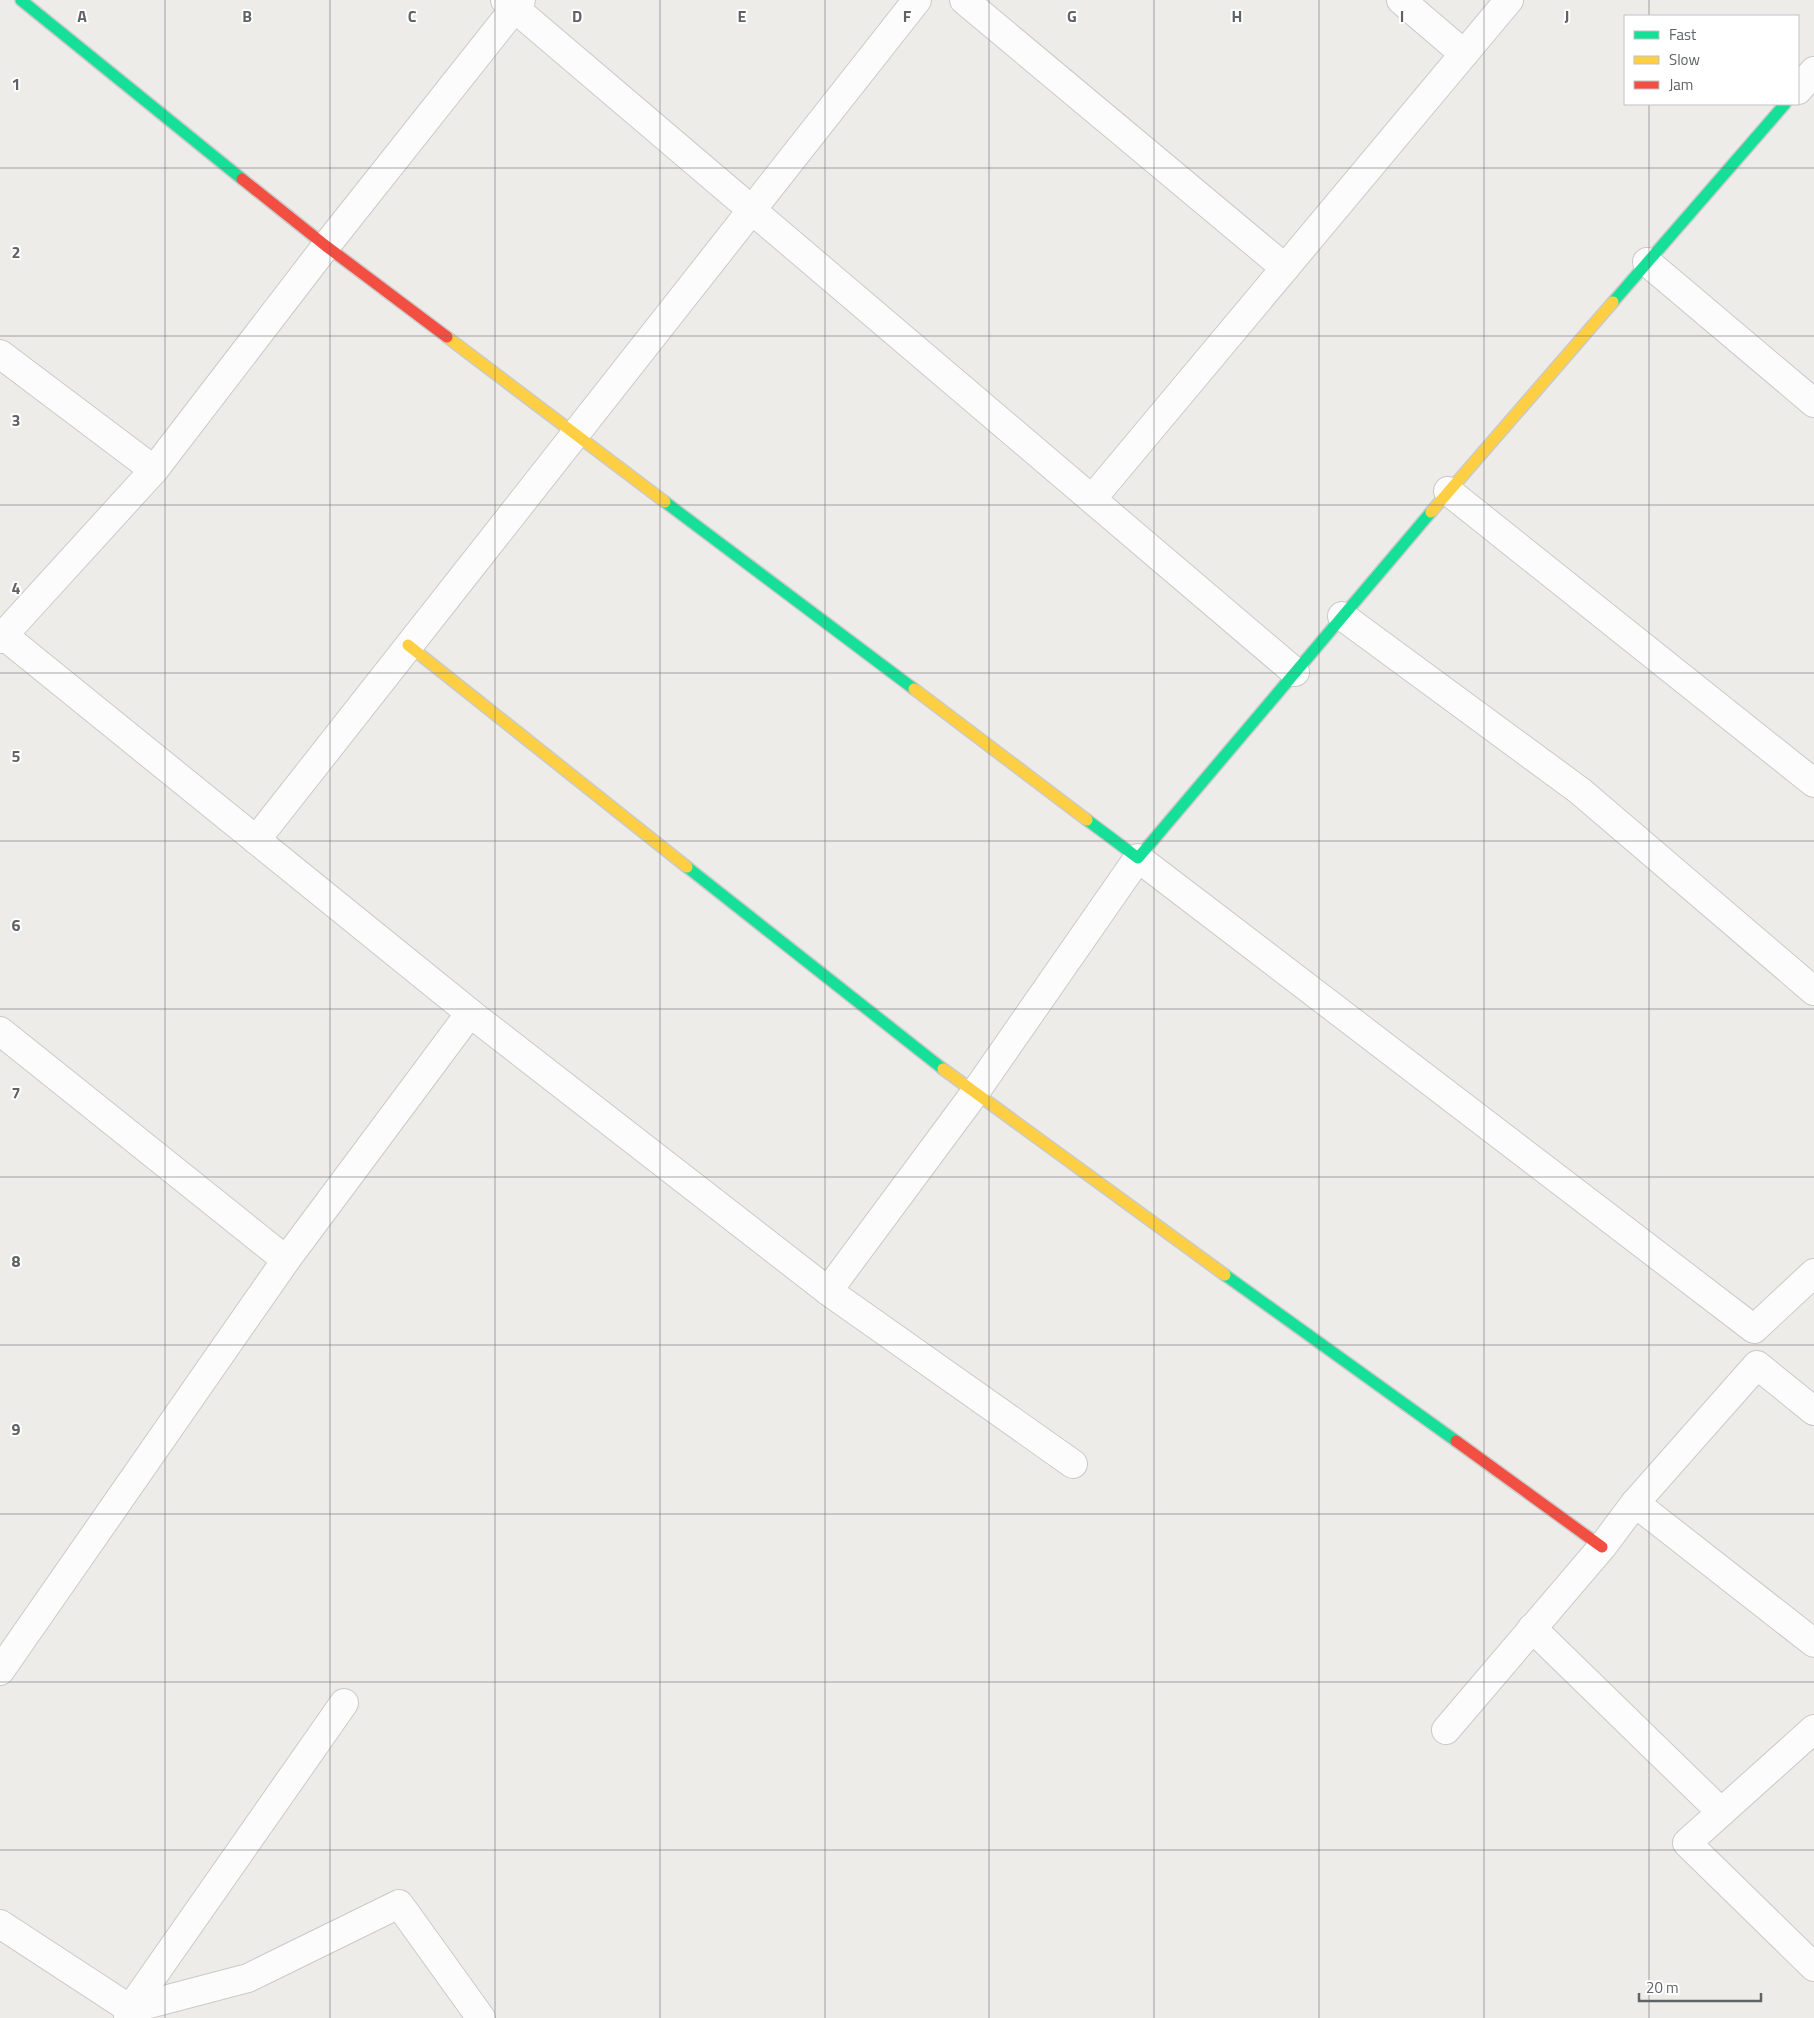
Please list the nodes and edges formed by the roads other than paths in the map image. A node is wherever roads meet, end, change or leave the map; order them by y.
1 (21, 0) edge
2 (917, 0) edge
3 (964, 0) edge
4 (1401, 0) edge
5 (1509, 0) edge
6 (514, 2) edge
7 (1464, 54) junction
8 (1814, 71) edge
9 (1799, 89) edge
10 (1784, 105) edge
11 (752, 209) junction
12 (326, 246) junction
13 (1647, 262) junction
14 (1285, 268) junction
15 (0, 354) edge
16 (1814, 403) edge
17 (574, 434) junction
18 (154, 470) junction
19 (1448, 491) junction
20 (1092, 499) junction
21 (1342, 616) junction
22 (2, 637) edge
23 (408, 645) junction
24 (1295, 672) junction
25 (1814, 783) edge
26 (256, 840) junction
27 (1138, 858) junction
28 (1814, 992) edge
29 (470, 1013) junction
30 (0, 1031) edge
31 (974, 1094) junction
32 (286, 1260) junction
33 (1814, 1273) edge
34 (828, 1290) junction
35 (1814, 1411) edge
36 (1073, 1464) dead end
37 (1635, 1503) junction
38 (1602, 1547) junction
39 (1532, 1628) junction
40 (1814, 1643) edge
41 (0, 1671) edge
42 (344, 1703) dead end
43 (1814, 1729) edge
44 (1446, 1730) dead end
45 (1721, 1812) junction
46 (0, 1924) edge
47 (1814, 1968) edge
48 (129, 2013) edge
49 (481, 2018) edge

1 - 12 street
2 - 11 street
3 - 14 street
4 - 7 street
5 - 7 street
6 - 11 street
6 - 12 street
7 - 14 street
8 - 9 street
10 - 13 street
11 - 17 street
11 - 20 street
12 - 17 street
12 - 18 street
13 - 16 street
13 - 19 street
14 - 20 street
15 - 18 street
17 - 23 street
17 - 27 street
18 - 22 street
19 - 21 street
19 - 25 street
20 - 24 street
21 - 24 street
21 - 28 street
22 - 26 street
23 - 26 street
23 - 31 street
24 - 27 street
26 - 29 street
27 - 31 street
27 - 33 street
29 - 32 street
29 - 34 street
30 - 32 street
31 - 34 street
31 - 38 street
32 - 41 street
34 - 36 street
35 - 37 street
37 - 38 street
37 - 40 street
38 - 39 street
39 - 44 street
39 - 45 street
42 - 48 street
43 - 45 street
45 - 47 street
46 - 48 street
48 - 49 street

